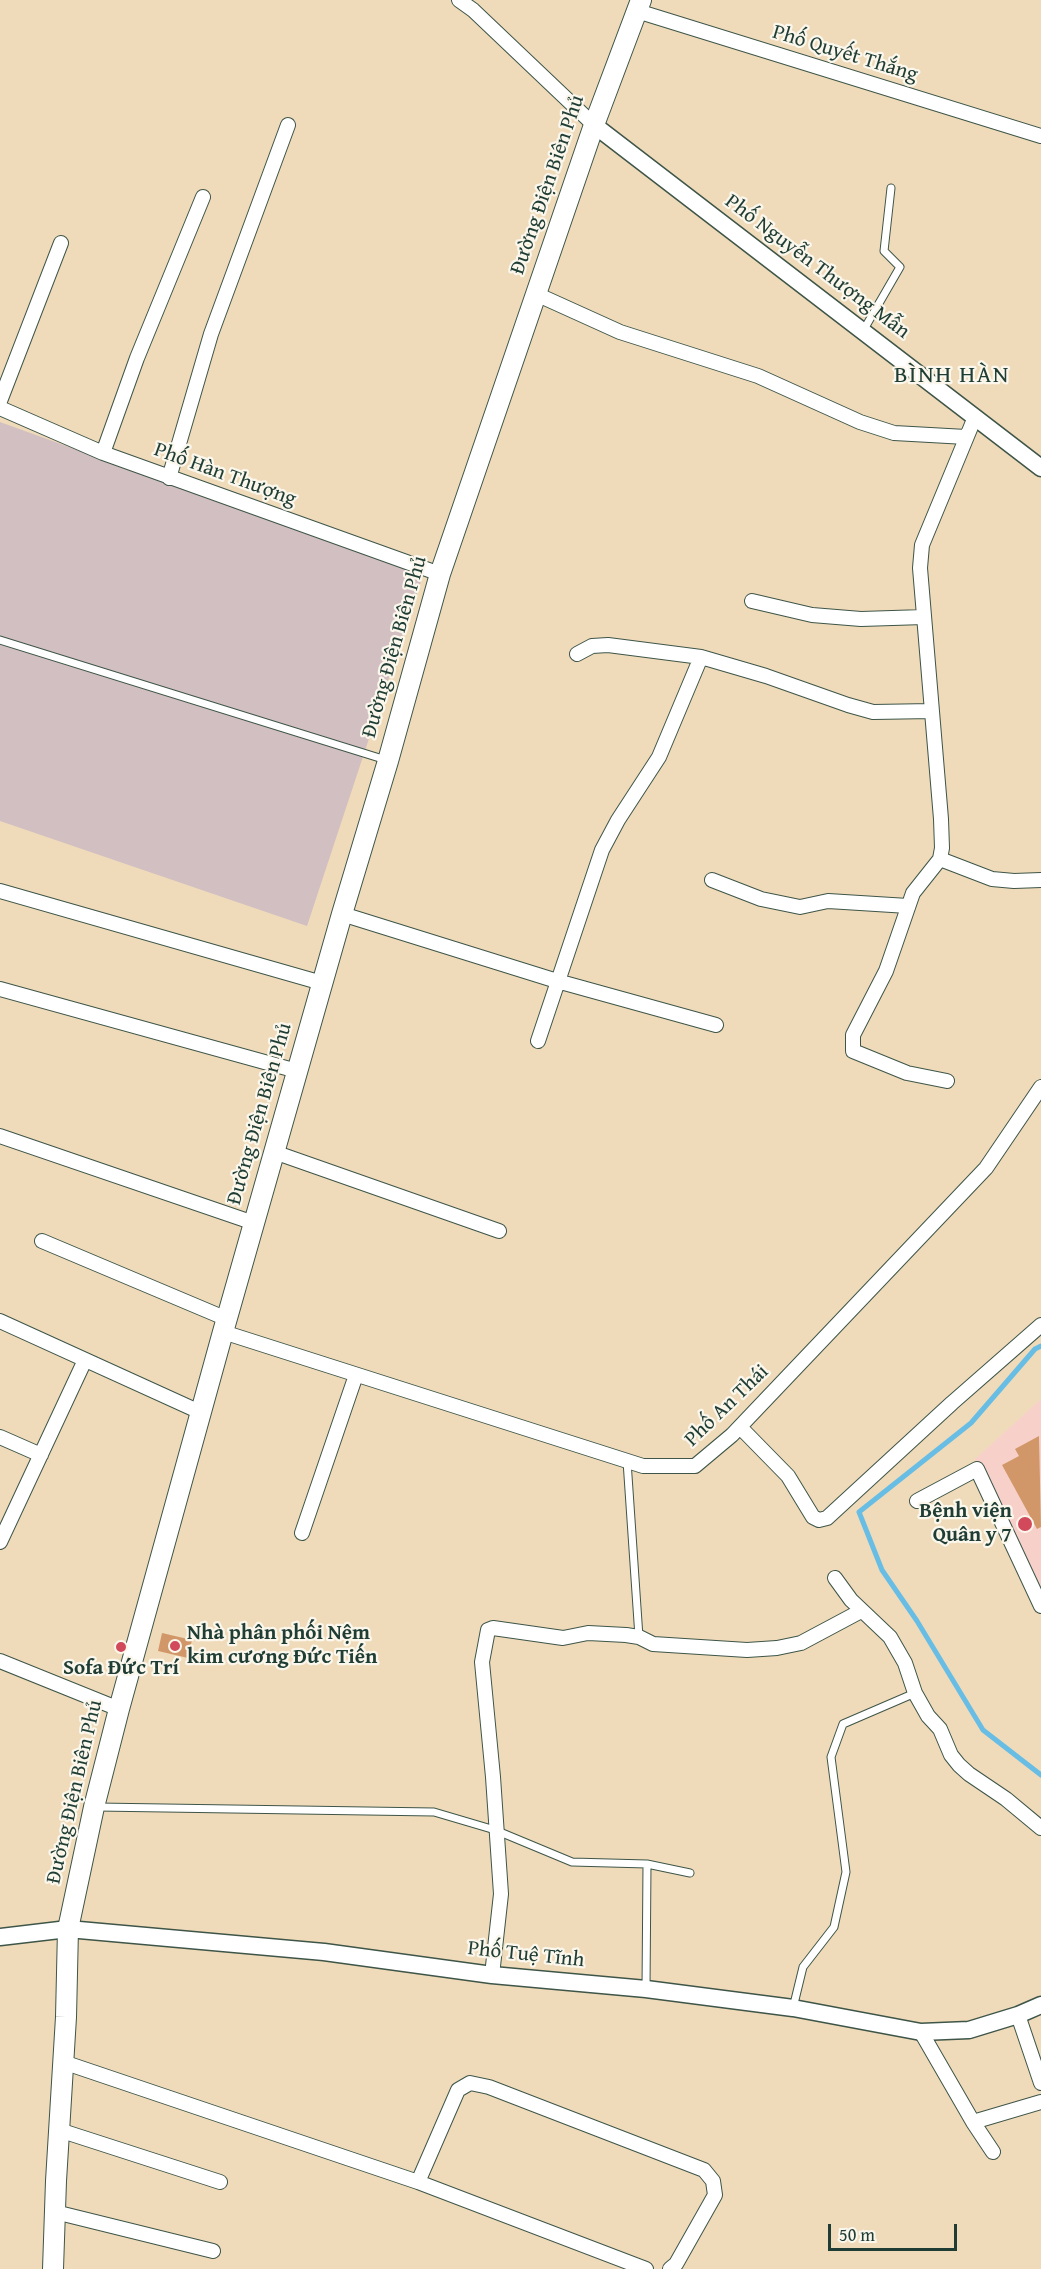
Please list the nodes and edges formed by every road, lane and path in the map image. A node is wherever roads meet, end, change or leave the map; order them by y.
1 (459, 0) edge
2 (639, 6) edge
3 (288, 125) dead end
4 (594, 125) junction
5 (1041, 136) edge
6 (891, 188) dead end
7 (204, 197) dead end
8 (61, 243) dead end
9 (536, 294) junction
10 (863, 331) junction
11 (0, 401) edge
12 (0, 408) edge
13 (975, 417) junction
14 (966, 437) junction
15 (103, 453) junction
16 (1041, 468) edge
17 (169, 477) junction
18 (440, 574) junction
19 (752, 601) dead end
20 (924, 617) junction
21 (0, 640) edge
22 (578, 654) dead end
23 (701, 657) junction
24 (932, 711) junction
25 (388, 760) junction
26 (940, 859) junction
27 (712, 880) dead end
28 (1041, 880) edge
29 (0, 891) edge
30 (908, 906) junction
31 (342, 914) junction
32 (557, 981) junction
33 (322, 983) junction
34 (0, 989) edge
35 (716, 1025) dead end
36 (538, 1041) dead end
37 (297, 1071) junction
38 (947, 1081) dead end
39 (1041, 1087) edge
40 (0, 1136) edge
41 (274, 1152) junction
42 (254, 1222) junction
43 (499, 1231) dead end
44 (42, 1241) dead end
45 (0, 1321) edge
46 (1041, 1325) edge
47 (225, 1326) junction
48 (85, 1360) junction
49 (356, 1375) junction
50 (200, 1412) junction
51 (740, 1426) junction
52 (0, 1437) edge
53 (41, 1455) junction
54 (627, 1461) junction
55 (917, 1501) dead end
56 (302, 1533) dead end
57 (0, 1542) edge
58 (835, 1578) dead end
59 (1041, 1606) edge
60 (861, 1611) junction
61 (639, 1638) junction
62 (0, 1661) edge
63 (915, 1693) junction
64 (118, 1709) junction
65 (94, 1807) junction
66 (1041, 1828) edge
67 (495, 1830) junction
68 (647, 1864) junction
69 (690, 1873) dead end
70 (68, 1929) junction
71 (0, 1937) edge
72 (492, 1975) junction
73 (645, 1989) junction
74 (1041, 2005) edge
75 (793, 2008) junction
76 (1018, 2015) junction
77 (921, 2032) junction
78 (63, 2062) junction
79 (1041, 2083) edge
80 (1041, 2102) edge
81 (973, 2122) junction
82 (59, 2130) junction
83 (993, 2152) dead end
84 (220, 2182) dead end
85 (417, 2182) junction
86 (55, 2212) junction
87 (213, 2251) dead end
88 (53, 2269) edge
89 (646, 2269) edge
90 (670, 2269) edge

1 - 4 street
2 - 4 main road, Đường Điện Biên Phủ
2 - 5 street, Phố Quyết Thắng
3 - 17 street
4 - 9 main road, Đường Điện Biên Phủ
4 - 10 street, Phố Nguyễn Thượng Mẫn
6 - 10 lane
7 - 15 street
8 - 11 street
9 - 14 street
9 - 18 main road, Đường Điện Biên Phủ
10 - 13 street, Phố Nguyễn Thượng Mẫn
12 - 15 street, Phố Hàn Thượng
13 - 14 street
13 - 16 street, Phố Nguyễn Thượng Mẫn
14 - 20 street
15 - 17 street, Phố Hàn Thượng
17 - 18 street, Phố Hàn Thượng
18 - 25 main road, Đường Điện Biên Phủ
19 - 20 street
20 - 24 street
21 - 25 lane
22 - 23 street
23 - 24 street
23 - 32 street
24 - 26 street
25 - 31 main road, Đường Điện Biên Phủ
26 - 28 street
26 - 30 street
27 - 30 street
29 - 33 street
30 - 38 street
31 - 32 street
31 - 33 main road, Đường Điện Biên Phủ
32 - 35 street
32 - 36 street
33 - 37 main road, Đường Điện Biên Phủ
34 - 37 street
37 - 41 main road, Đường Điện Biên Phủ
39 - 51 street, Phố An Thái
40 - 42 street
41 - 42 main road, Đường Điện Biên Phủ
41 - 43 street
42 - 47 main road, Đường Điện Biên Phủ
44 - 47 street, Phố An Thái
45 - 48 street
46 - 51 street
47 - 49 street, Phố An Thái
47 - 50 main road, Đường Điện Biên Phủ
48 - 50 street
48 - 53 street
49 - 54 street, Phố An Thái
49 - 56 street
50 - 64 main road, Đường Điện Biên Phủ
51 - 54 street, Phố An Thái
52 - 53 street
53 - 57 street
54 - 61 lane
55 - 59 street
58 - 60 street
60 - 61 street
60 - 63 street
61 - 67 street
62 - 64 street
63 - 66 street
63 - 75 lane
64 - 65 main road, Đường Điện Biên Phủ
65 - 67 lane
65 - 70 main road, Đường Điện Biên Phủ
67 - 68 lane
67 - 72 street
68 - 69 lane
68 - 73 lane
70 - 71 street, Phố Tuệ Tĩnh
70 - 72 street, Phố Tuệ Tĩnh
70 - 78 main road, Đường Điện Biên Phủ
72 - 73 street, Phố Tuệ Tĩnh
73 - 75 street, Phố Tuệ Tĩnh
74 - 76 street, Phố Tuệ Tĩnh
75 - 77 street, Phố Tuệ Tĩnh
76 - 77 street, Phố Tuệ Tĩnh
76 - 79 street
77 - 81 street
78 - 82 main road, Đường Điện Biên Phủ
78 - 85 street
80 - 81 street
81 - 83 street
82 - 84 street
82 - 86 main road, Đường Điện Biên Phủ
85 - 89 street
85 - 90 street
86 - 87 street
86 - 88 main road, Đường Điện Biên Phủ

